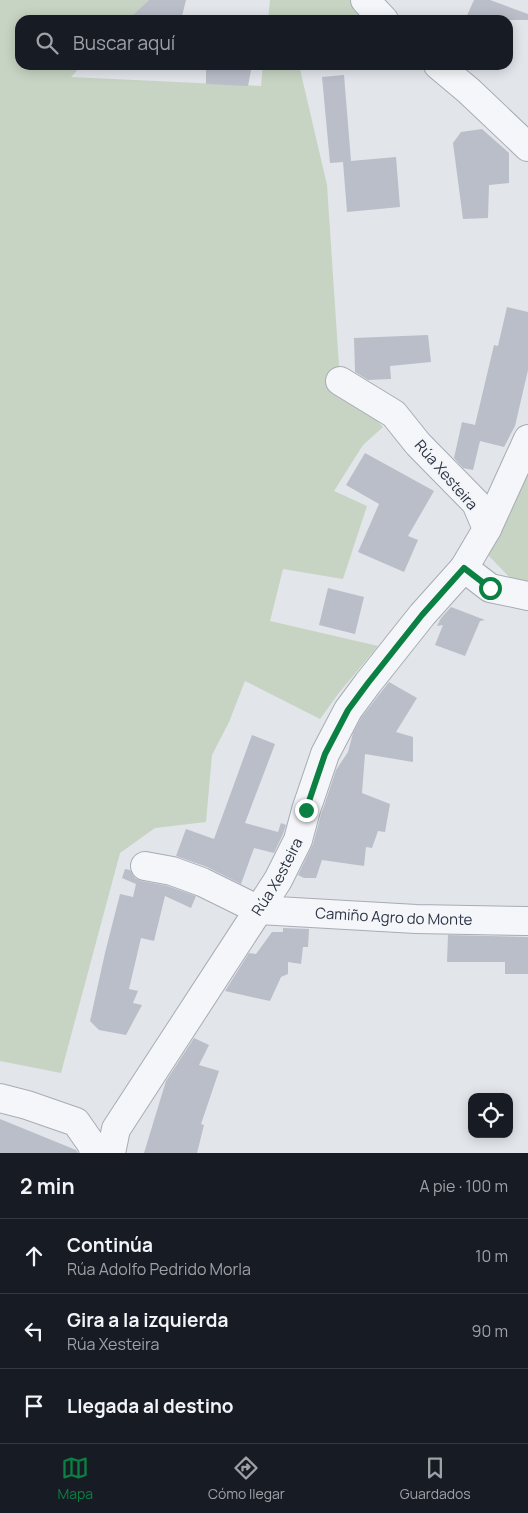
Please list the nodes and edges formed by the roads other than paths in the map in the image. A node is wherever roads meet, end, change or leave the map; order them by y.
1 (365, 0) edge
2 (379, 15) edge
3 (444, 70) edge
4 (528, 147) edge
5 (340, 381) dead end
6 (528, 439) edge
7 (487, 529) junction
8 (464, 568) junction
9 (528, 596) edge
10 (145, 866) dead end
11 (259, 910) junction
12 (528, 921) edge
13 (0, 1098) edge
14 (94, 1153) edge
15 (111, 1153) edge

1 - 2 street
3 - 4 street
5 - 7 street, Rúa Xesteira
6 - 7 street
7 - 8 street, Rúa Xesteira
8 - 9 street
8 - 11 street, Rúa Xesteira
10 - 11 street
11 - 12 street, Camiño Agro do Monte
11 - 15 street, Rúa Xesteira
13 - 14 street

